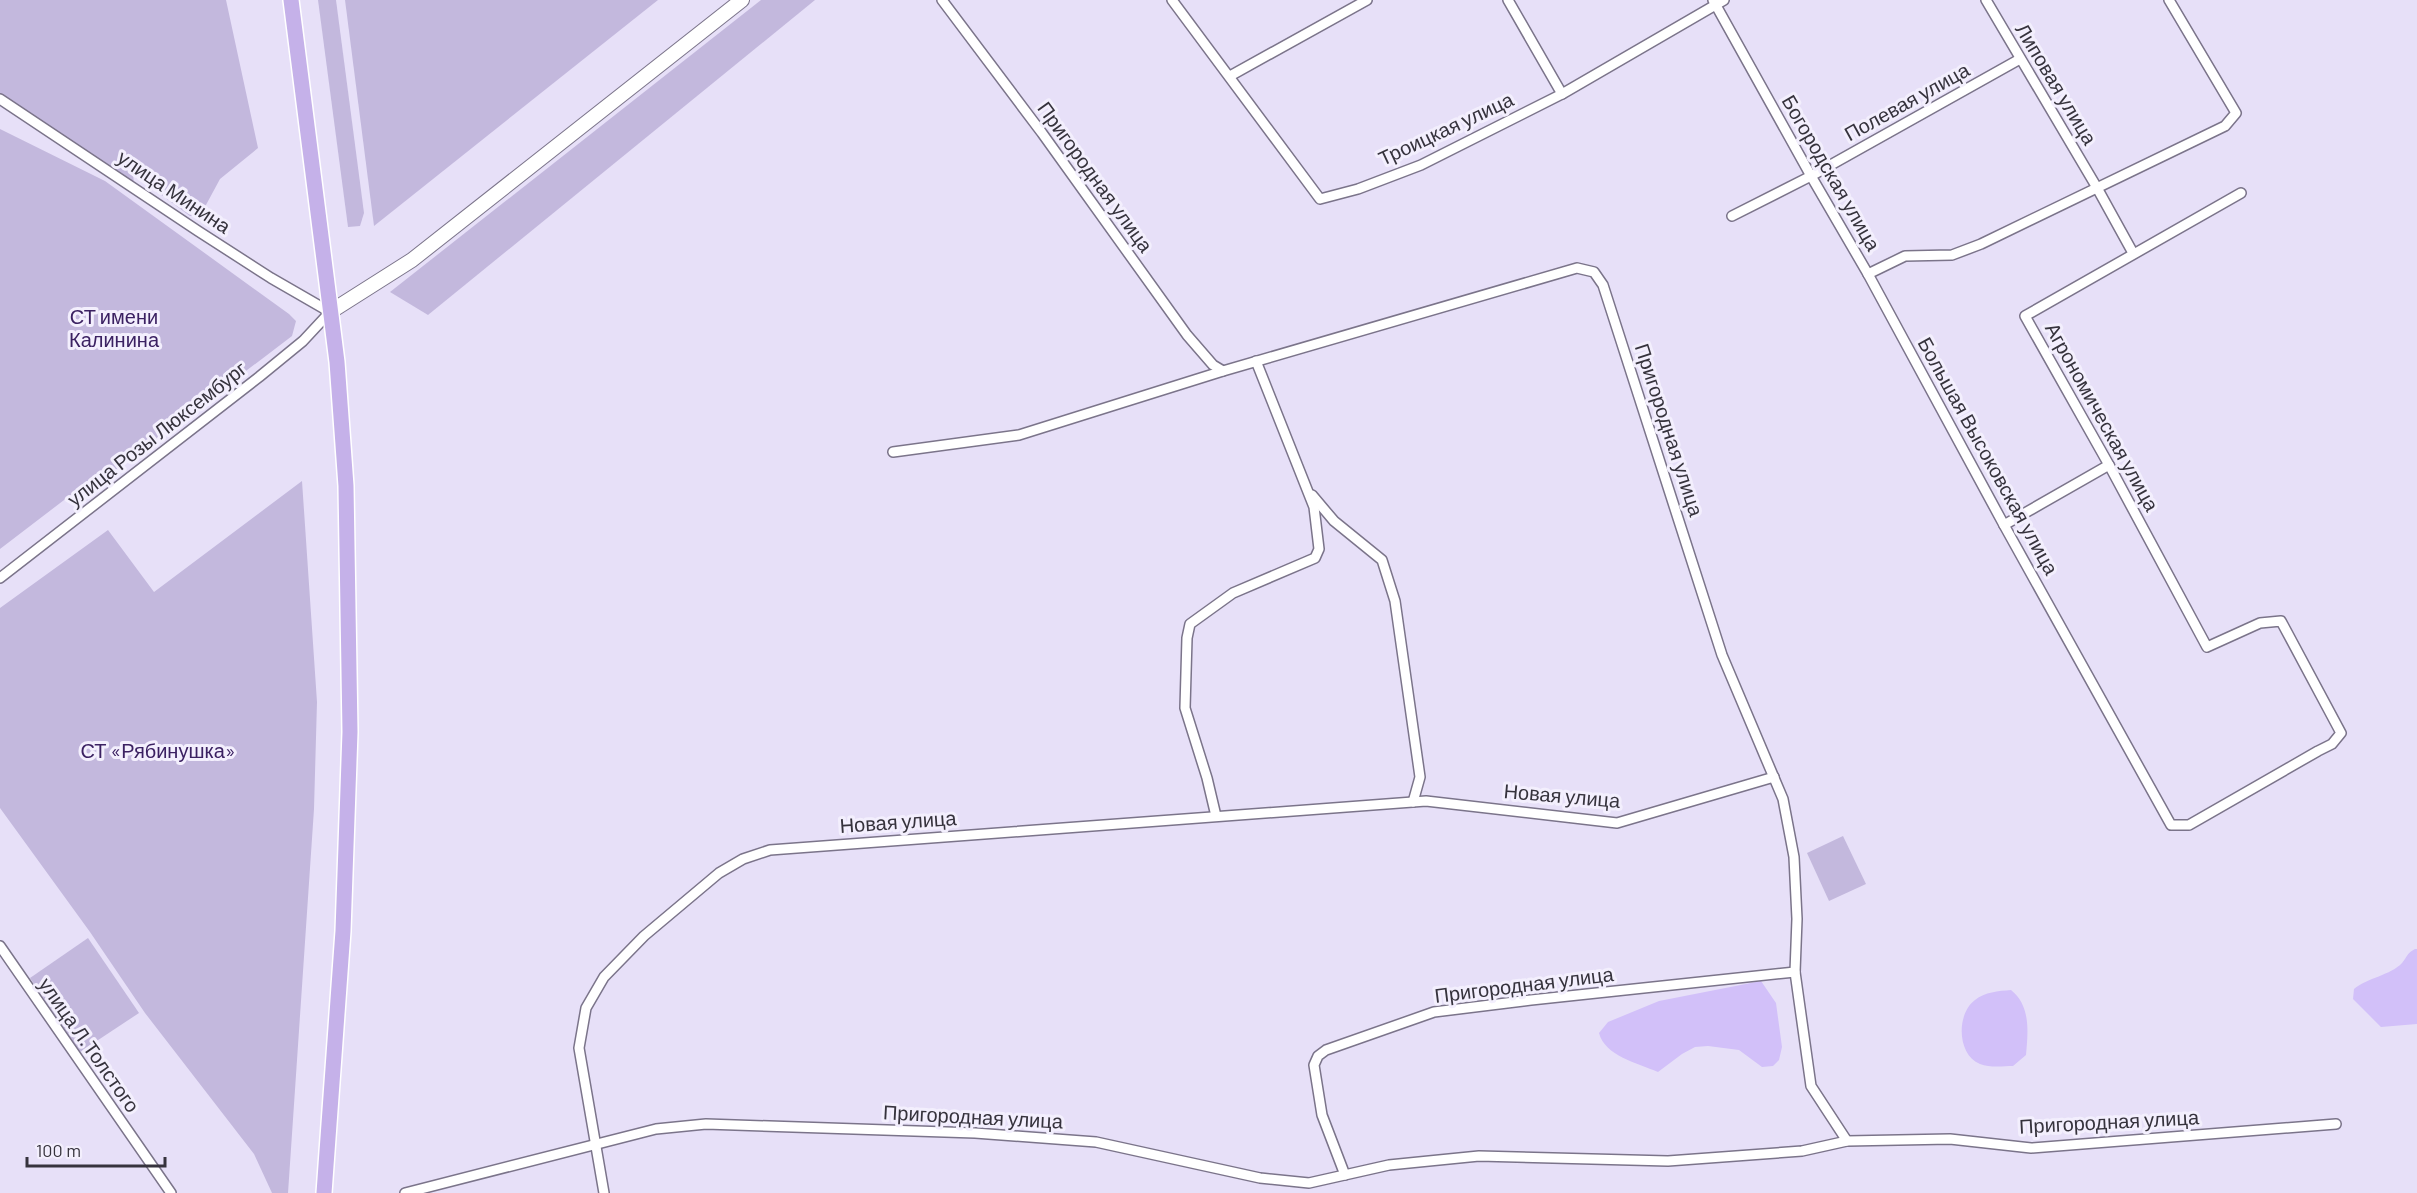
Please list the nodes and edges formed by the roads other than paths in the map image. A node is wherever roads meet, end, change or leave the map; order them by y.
1 (291, 0) edge
2 (742, 0) edge
3 (942, 0) edge
4 (1172, 0) edge
5 (1367, 0) edge
6 (1508, 0) edge
7 (1986, 0) edge
8 (2169, 0) edge
9 (1717, 2) edge
10 (2020, 58) junction
11 (1230, 76) junction
12 (1562, 93) junction
13 (0, 99) edge
14 (1810, 176) junction
15 (2096, 186) junction
16 (2241, 193) dead end
17 (1732, 216) dead end
18 (2133, 254) junction
19 (1868, 274) junction
20 (330, 312) junction
21 (1256, 362) junction
22 (1223, 371) junction
23 (893, 452) dead end
24 (2109, 465) junction
25 (1308, 491) junction
26 (2004, 525) junction
27 (0, 578) edge
28 (2076, 655) joint
29 (1774, 777) junction
30 (1413, 802) junction
31 (1216, 816) junction
32 (0, 946) edge
33 (1795, 972) junction
34 (2336, 1124) dead end
35 (1847, 1141) junction
36 (596, 1145) junction
37 (1345, 1175) junction
38 (171, 1193) edge
39 (324, 1193) edge
40 (405, 1193) edge
41 (604, 1193) edge

1 - 20 main road
2 - 20 street
3 - 22 street, Пригородная улица
4 - 11 street, Троицкая улица
5 - 11 street
6 - 12 street
7 - 10 street, Липовая улица
8 - 15 street, Богородская улица
9 - 12 street, Троицкая улица
9 - 14 street, Богородская улица
10 - 14 street, Полевая улица
10 - 15 street, Липовая улица
11 - 12 street, Троицкая улица
13 - 20 street, улица Минина
14 - 17 street, Полевая улица
14 - 19 street, Богородская улица
15 - 18 street, Липовая улица
15 - 19 street, Богородская улица
16 - 18 street, Агрономическая улица
18 - 24 street, Агрономическая улица
19 - 26 street, Большая Высоковская улица
20 - 27 street, улица Розы Люксембург
20 - 39 main road
21 - 22 street, Пригородная улица
21 - 25 street
21 - 29 street, Пригородная улица
22 - 23 street, Пригородная улица
24 - 26 street
24 - 28 street, Агрономическая улица
25 - 30 street
25 - 31 street
26 - 28 street, Большая Высоковская улица
29 - 30 street, Новая улица
29 - 33 street, Пригородная улица
30 - 31 street, Новая улица
31 - 36 street, Новая улица
32 - 38 street, улица Л.Толстого
33 - 35 street, Пригородная улица
33 - 37 street, Пригородная улица
34 - 35 street, Пригородная улица
35 - 37 street, Пригородная улица
36 - 37 street, Пригородная улица
36 - 40 street, Пригородная улица
36 - 41 street, Новая улица

